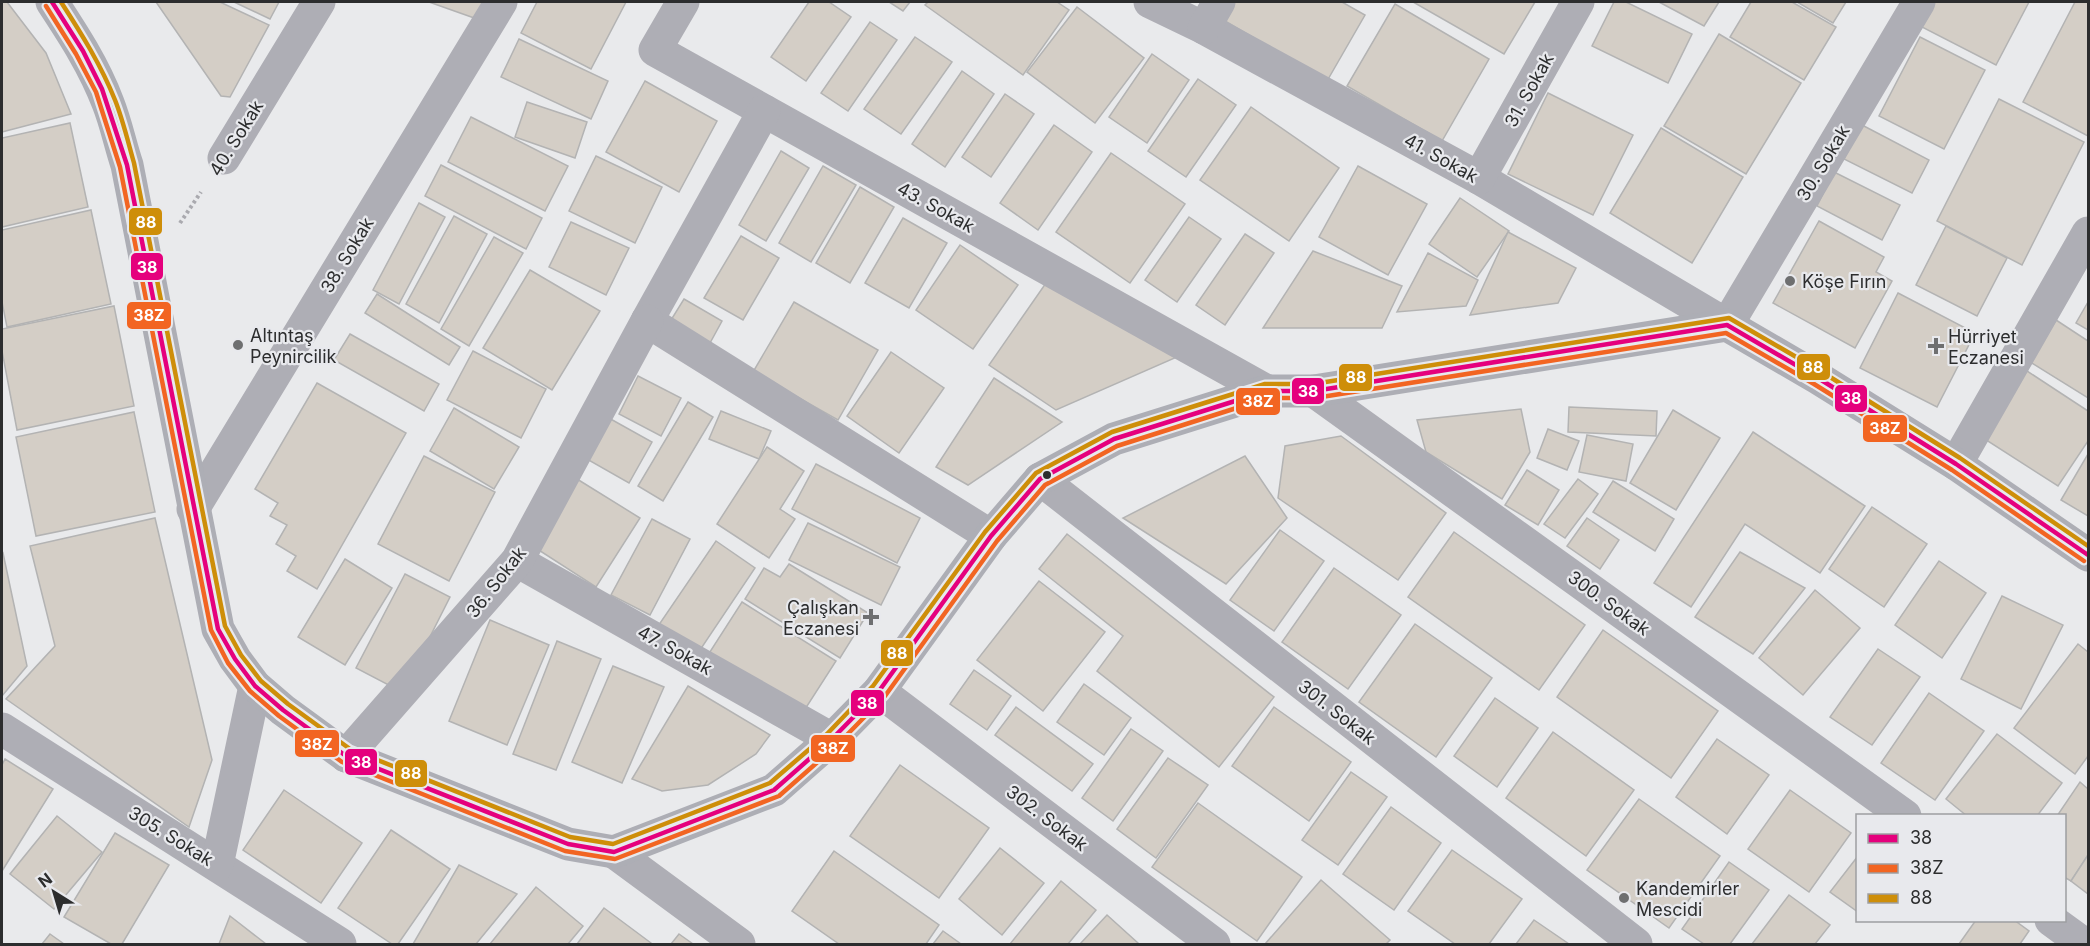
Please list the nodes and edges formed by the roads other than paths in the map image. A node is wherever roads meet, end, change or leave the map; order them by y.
1 (52, 2) edge
2 (319, 2) edge
3 (501, 2) edge
4 (683, 2) edge
5 (1150, 2) edge
6 (1578, 2) edge
7 (1919, 2) edge
8 (1211, 15) edge
9 (764, 111) junction
10 (224, 158) road end
11 (1479, 178) junction
12 (2088, 233) edge
13 (647, 321) junction
14 (1726, 325) junction
15 (1267, 391) junction
16 (1314, 392) junction
17 (1956, 464) junction
18 (1040, 479) junction
19 (194, 509) junction
20 (991, 536) junction
21 (2088, 555) edge
22 (517, 561) junction
23 (255, 686) junction
24 (879, 691) junction
25 (2, 729) edge
26 (832, 739) junction
27 (346, 756) junction
28 (1902, 814) edge
29 (614, 852) junction
30 (217, 865) junction
31 (2052, 922) edge
32 (340, 945) edge
33 (739, 945) edge
34 (1214, 945) edge
35 (1636, 945) edge
36 (2084, 945) edge

1 - 19 main road
2 - 10 street, 40. Sokak
3 - 19 street, 38. Sokak
4 - 9 street, 43. Sokak
5 - 8 street, 41. Sokak
6 - 11 street, 31. Sokak
7 - 14 street, 30. Sokak
8 - 11 street, 41. Sokak
9 - 13 street, 36. Sokak
9 - 15 street, 43. Sokak
11 - 14 street, 41. Sokak
12 - 17 street
13 - 20 street
13 - 22 street, 36. Sokak
14 - 16 main road
14 - 17 main road
15 - 16 main road
15 - 18 main road
16 - 28 street, 300. Sokak
17 - 21 main road
18 - 20 main road
18 - 35 street, 301. Sokak
19 - 23 main road
20 - 24 main road
22 - 26 street, 47. Sokak
22 - 27 street, 36. Sokak
23 - 27 main road
23 - 30 street
24 - 26 main road
24 - 34 street, 302. Sokak
25 - 30 street, 305. Sokak
26 - 29 main road
27 - 29 main road
29 - 33 street
30 - 32 street, 305. Sokak
31 - 36 street

